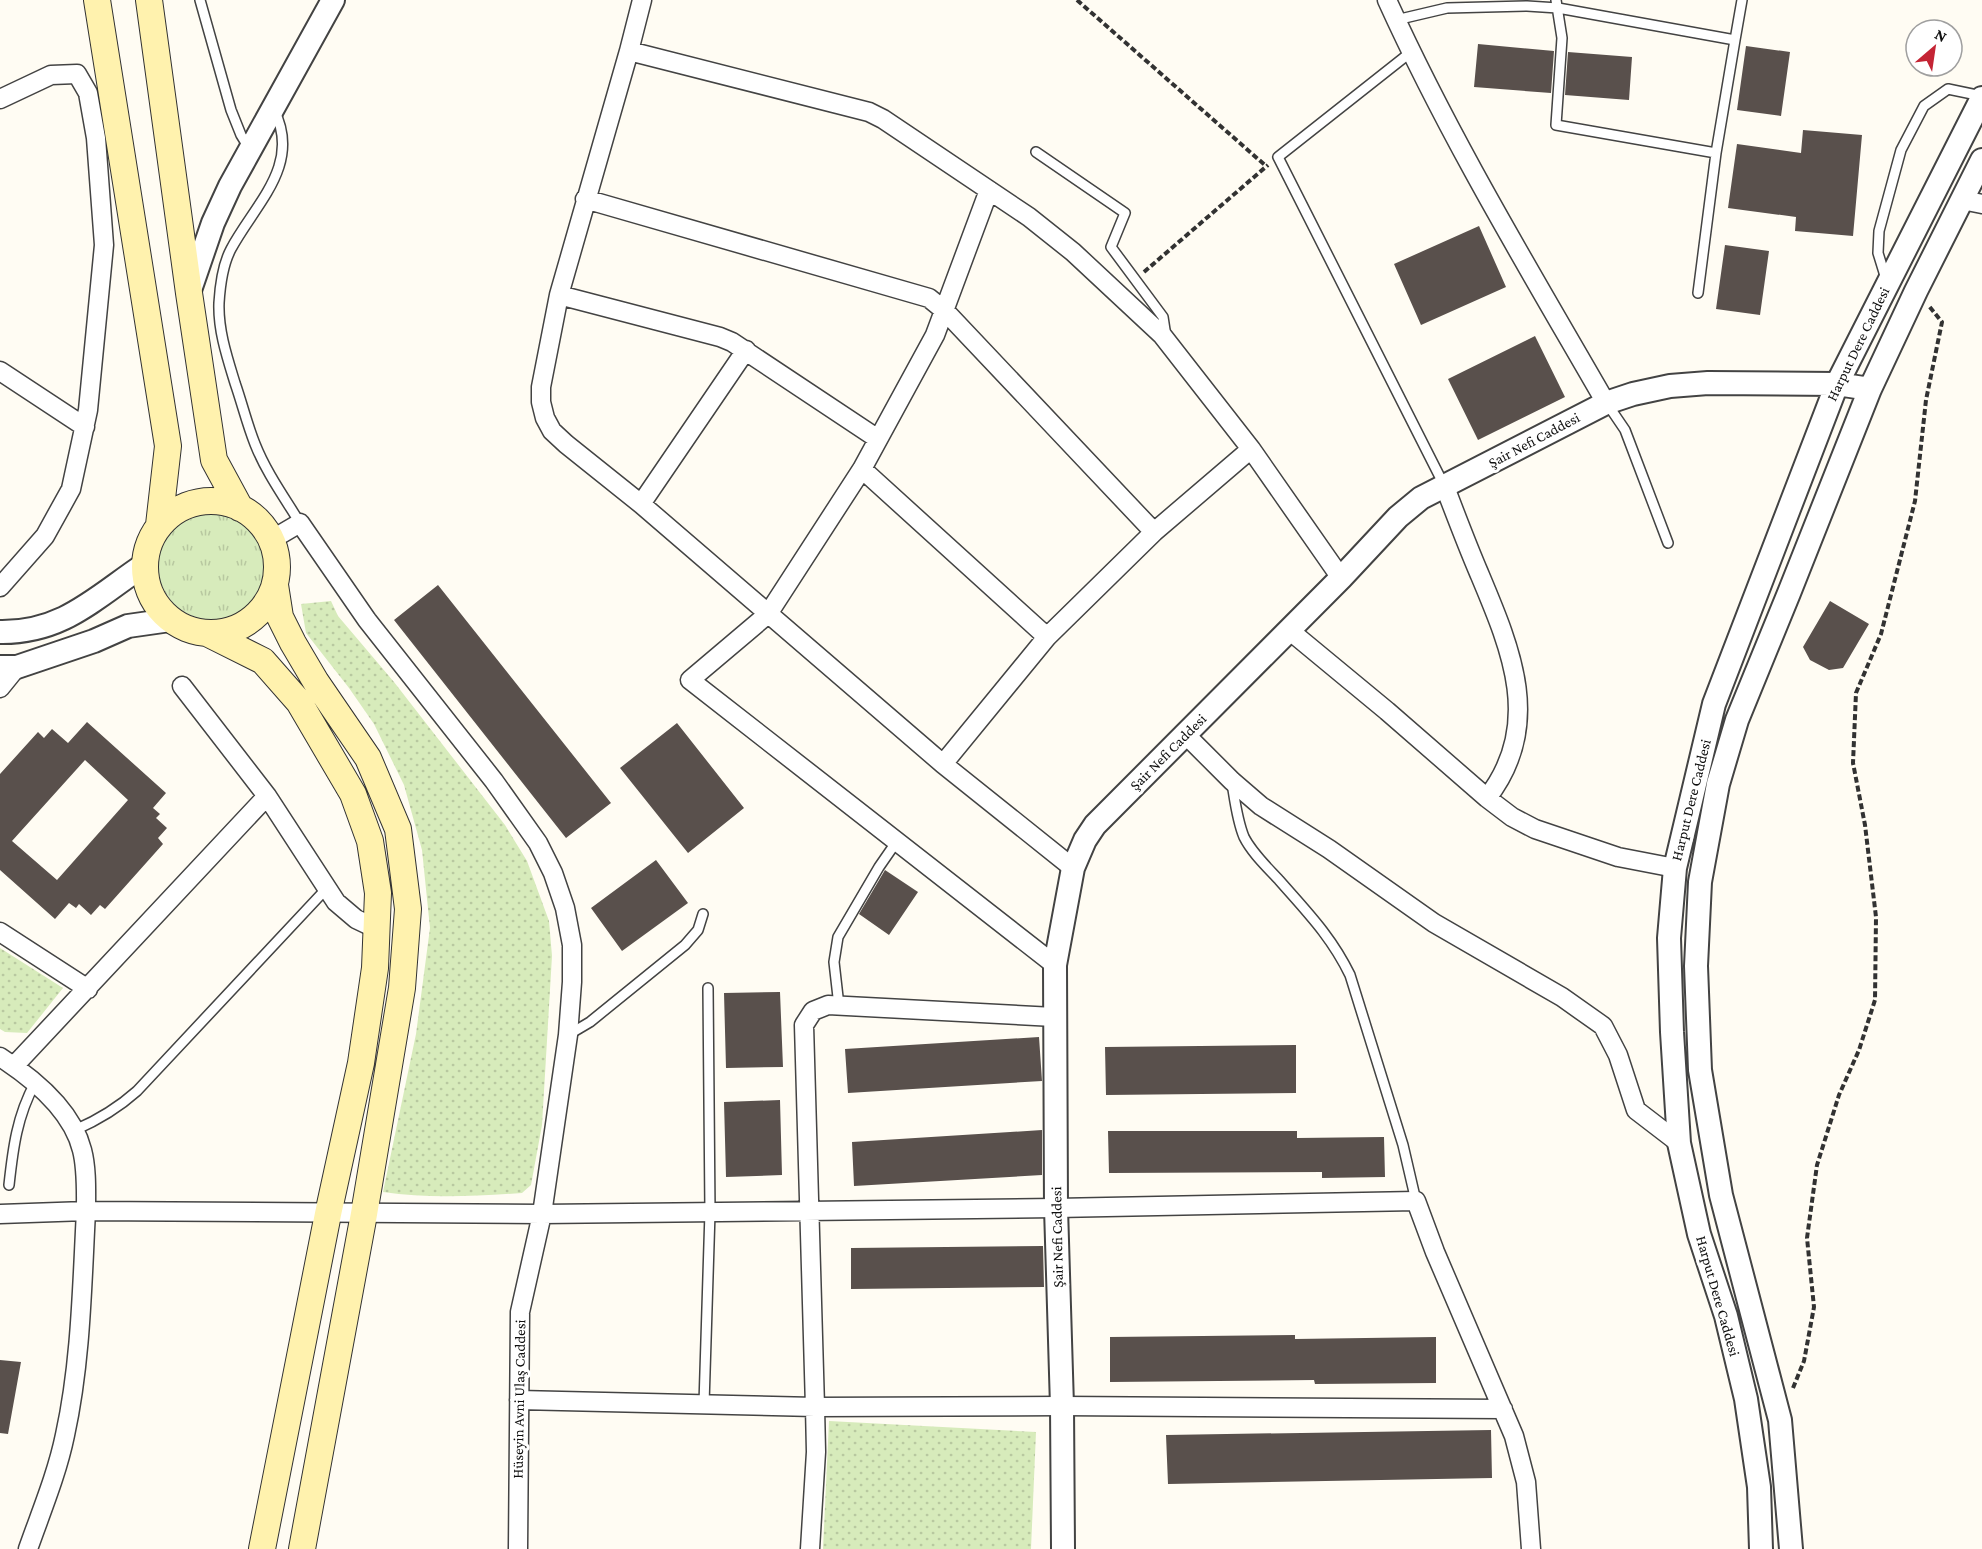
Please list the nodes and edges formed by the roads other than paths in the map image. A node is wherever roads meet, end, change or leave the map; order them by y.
1 (97, 0) edge
2 (149, 0) edge
3 (200, 0) edge
4 (333, 0) edge
5 (642, 0) edge
6 (1387, 0) edge
7 (1742, 0) edge
8 (1557, 4) edge
9 (1396, 20) junction
10 (1735, 40) junction
11 (629, 51) junction
12 (1411, 52) junction
13 (1982, 97) edge
14 (0, 99) edge
15 (273, 108) junction
16 (250, 150) junction
17 (1036, 152) dead end
18 (1716, 153) junction
19 (1982, 160) edge
20 (989, 190) junction
21 (585, 199) junction
22 (1972, 202) edge
23 (1888, 284) junction
24 (189, 293) junction
25 (1698, 293) dead end
26 (559, 295) junction
27 (945, 311) junction
28 (206, 325) junction
29 (1162, 335) junction
30 (746, 350) junction
31 (0, 371) edge
32 (1837, 384) junction
33 (1870, 390) junction
34 (1606, 403) junction
35 (85, 427) junction
36 (878, 439) junction
37 (1251, 448) junction
38 (862, 469) junction
39 (1445, 487) junction
40 (641, 504) junction
41 (240, 508) junction
42 (300, 523) junction
43 (159, 525) junction
44 (1154, 532) junction
45 (271, 540) junction
46 (1668, 543) dead end
47 (144, 565) junction
48 (1341, 578) junction
49 (275, 585) junction
50 (0, 587) edge
51 (768, 614) junction
52 (170, 620) junction
53 (1289, 630) junction
54 (0, 632) edge
55 (209, 634) junction
56 (1047, 638) junction
57 (9, 667) edge
58 (182, 686) dead end
59 (0, 688) edge
60 (1186, 735) junction
61 (943, 764) junction
62 (1232, 781) junction
63 (267, 796) junction
64 (1487, 798) junction
65 (897, 841) junction
66 (1073, 868) junction
67 (1675, 868) junction
68 (327, 888) junction
69 (703, 914) dead end
70 (377, 929) junction
71 (0, 933) edge
72 (1055, 965) junction
73 (708, 988) dead end
74 (88, 989) junction
75 (839, 1005) junction
76 (1054, 1017) junction
77 (567, 1035) junction
78 (7, 1062) edge
79 (35, 1083) junction
80 (75, 1130) junction
81 (1679, 1143) junction
82 (9, 1185) dead end
83 (1416, 1201) junction
84 (1056, 1208) junction
85 (809, 1210) junction
86 (87, 1211) junction
87 (710, 1212) junction
88 (0, 1214) edge
89 (328, 1214) junction
90 (364, 1214) junction
91 (542, 1214) junction
92 (519, 1400) junction
93 (704, 1404) junction
94 (1062, 1406) junction
95 (815, 1407) junction
96 (1503, 1409) junction
97 (28, 1549) edge
98 (262, 1549) edge
99 (302, 1549) edge
100 (518, 1549) edge
101 (810, 1549) edge
102 (1063, 1549) edge
103 (1531, 1549) edge
104 (1761, 1549) edge
105 (1791, 1549) edge

1 - 43 main road
2 - 24 main road
3 - 16 lane
4 - 15 street
5 - 11 street
6 - 9 street
7 - 10 lane
8 - 9 lane
8 - 10 lane
8 - 18 lane
9 - 12 street
10 - 18 lane
11 - 20 street
11 - 21 street
12 - 34 street
12 - 39 lane
13 - 23 street, Harput Dere Caddesi
13 - 23 lane
14 - 35 street
15 - 16 street
15 - 28 lane
16 - 24 street
17 - 29 lane
18 - 25 lane
19 - 22 street, Harput Dere Caddesi
20 - 27 street
20 - 29 street
21 - 26 street
21 - 27 street
22 - 33 street, Harput Dere Caddesi
23 - 32 street, Harput Dere Caddesi
24 - 28 main road
26 - 30 street
26 - 40 street
27 - 36 street
27 - 44 street
28 - 41 main road
28 - 42 lane
29 - 37 street
30 - 36 street
30 - 40 street
31 - 35 street
32 - 33 street, Şair Nefi Caddesi
32 - 34 street, Şair Nefi Caddesi
32 - 67 street, Harput Dere Caddesi
33 - 105 street, Harput Dere Caddesi
34 - 39 street, Şair Nefi Caddesi
34 - 46 lane
35 - 50 street
36 - 38 street
37 - 44 street
37 - 48 street
38 - 51 street
38 - 56 street
39 - 48 street, Şair Nefi Caddesi
39 - 64 street
40 - 51 street
41 - 43 main road
41 - 45 main road
42 - 45 street
42 - 77 street, Hüseyin Avni Ulaş Caddesi
43 - 47 main road
44 - 56 street
45 - 49 main road
47 - 52 main road
47 - 54 street
48 - 53 street, Şair Nefi Caddesi
49 - 55 main road
49 - 90 main road
51 - 61 street
51 - 65 street
52 - 55 main road
52 - 57 street
53 - 60 street, Şair Nefi Caddesi
53 - 64 street
55 - 70 main road
56 - 61 street
57 - 59 street
58 - 63 street
60 - 62 street
60 - 66 street, Şair Nefi Caddesi
61 - 66 street
62 - 81 street
62 - 83 lane
63 - 68 street
63 - 74 street
64 - 67 street
65 - 72 street
65 - 75 lane
66 - 72 street, Şair Nefi Caddesi
67 - 81 street, Harput Dere Caddesi
68 - 70 street
68 - 80 lane
69 - 77 lane
70 - 89 main road
71 - 74 street
72 - 76 street, Şair Nefi Caddesi
73 - 87 lane
74 - 78 street
75 - 76 street
75 - 85 street
76 - 84 street, Şair Nefi Caddesi
77 - 91 street, Hüseyin Avni Ulaş Caddesi
78 - 79 street
79 - 80 street
79 - 82 lane
80 - 86 street
81 - 104 street, Harput Dere Caddesi
83 - 84 street
83 - 96 street
84 - 85 street
84 - 94 street, Şair Nefi Caddesi
85 - 87 street
85 - 95 street
86 - 88 street
86 - 89 street
86 - 97 street
87 - 91 street
87 - 93 lane
89 - 90 street
89 - 98 main road
90 - 91 street
90 - 99 main road
91 - 92 street, Hüseyin Avni Ulaş Caddesi
92 - 93 street
92 - 100 street, Hüseyin Avni Ulaş Caddesi
93 - 95 street
94 - 95 street
94 - 96 street
94 - 102 street, Şair Nefi Caddesi
95 - 101 street
96 - 103 street

